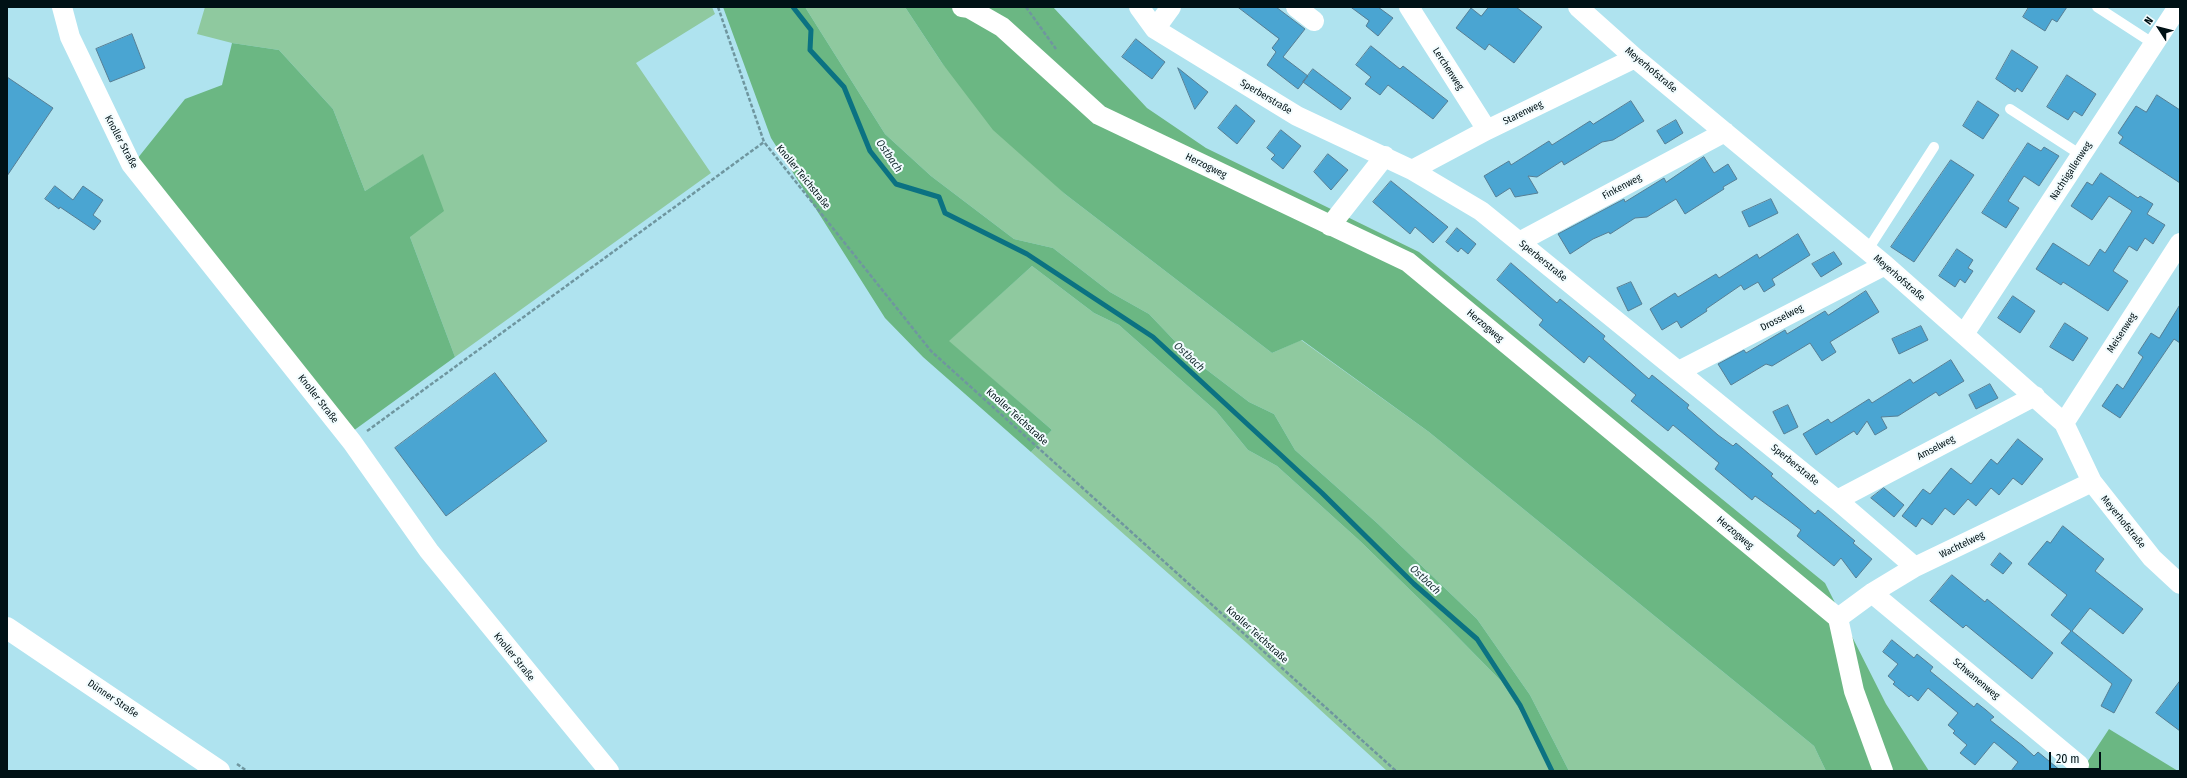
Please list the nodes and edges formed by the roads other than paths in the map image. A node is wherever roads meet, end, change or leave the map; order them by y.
1 (62, 7) edge
2 (962, 7) edge
3 (1139, 7) edge
4 (1171, 7) edge
5 (1296, 7) edge
6 (1578, 7) edge
7 (2097, 7) edge
8 (2178, 7) edge
9 (1416, 11) edge
10 (1314, 21) dead end
11 (1154, 30) junction
12 (2154, 44) junction
13 (1636, 58) junction
14 (2010, 109) dead end
15 (1487, 130) junction
16 (1725, 132) junction
17 (1934, 147) dead end
18 (2081, 155) junction
19 (1385, 156) junction
20 (1412, 170) junction
21 (1330, 226) junction
22 (1519, 242) junction
23 (2180, 243) edge
24 (1867, 251) junction
25 (1885, 265) junction
26 (1964, 334) junction
27 (1679, 371) junction
28 (2035, 396) junction
29 (2064, 423) junction
30 (2092, 482) junction
31 (1837, 500) junction
32 (1916, 567) junction
33 (2180, 584) edge
34 (1872, 593) junction
35 (1838, 618) junction
36 (7, 628) edge
37 (2079, 765) dead end
38 (220, 771) edge
39 (609, 771) edge
40 (1883, 771) edge

1 - 39 street, Knoller Straße
2 - 21 street, Herzogweg
3 - 11 street, Sperberstraße
4 - 11 street
5 - 10 street
6 - 13 street, Meyerhofstraße
7 - 12 lane
8 - 12 street, Nachtigallenweg
9 - 15 street, Lerchenweg
11 - 19 street, Sperberstraße
12 - 18 street, Nachtigallenweg
13 - 15 street, Starenweg
13 - 16 street, Meyerhofstraße
14 - 18 lane
15 - 20 street, Starenweg
16 - 22 street, Finkenweg
16 - 24 street, Meyerhofstraße
17 - 24 lane
18 - 26 street, Nachtigallenweg
19 - 20 street, Sperberstraße
19 - 21 street
20 - 22 street, Sperberstraße
21 - 35 street, Herzogweg
22 - 27 street, Sperberstraße
23 - 29 street, Meisenweg
24 - 25 street, Meyerhofstraße
25 - 26 street, Meyerhofstraße
25 - 27 street, Drosselweg
26 - 28 street, Meyerhofstraße
27 - 31 street, Sperberstraße
28 - 29 street, Meyerhofstraße
28 - 31 street, Amselweg
29 - 30 street, Meyerhofstraße
30 - 32 street, Wachtelweg
30 - 33 street, Meyerhofstraße
31 - 32 street, Sperberstraße
32 - 34 street, Wachtelweg
34 - 35 street, Wachtelweg
34 - 37 street, Schwanenweg
35 - 40 street
36 - 38 street, Dünner Straße

